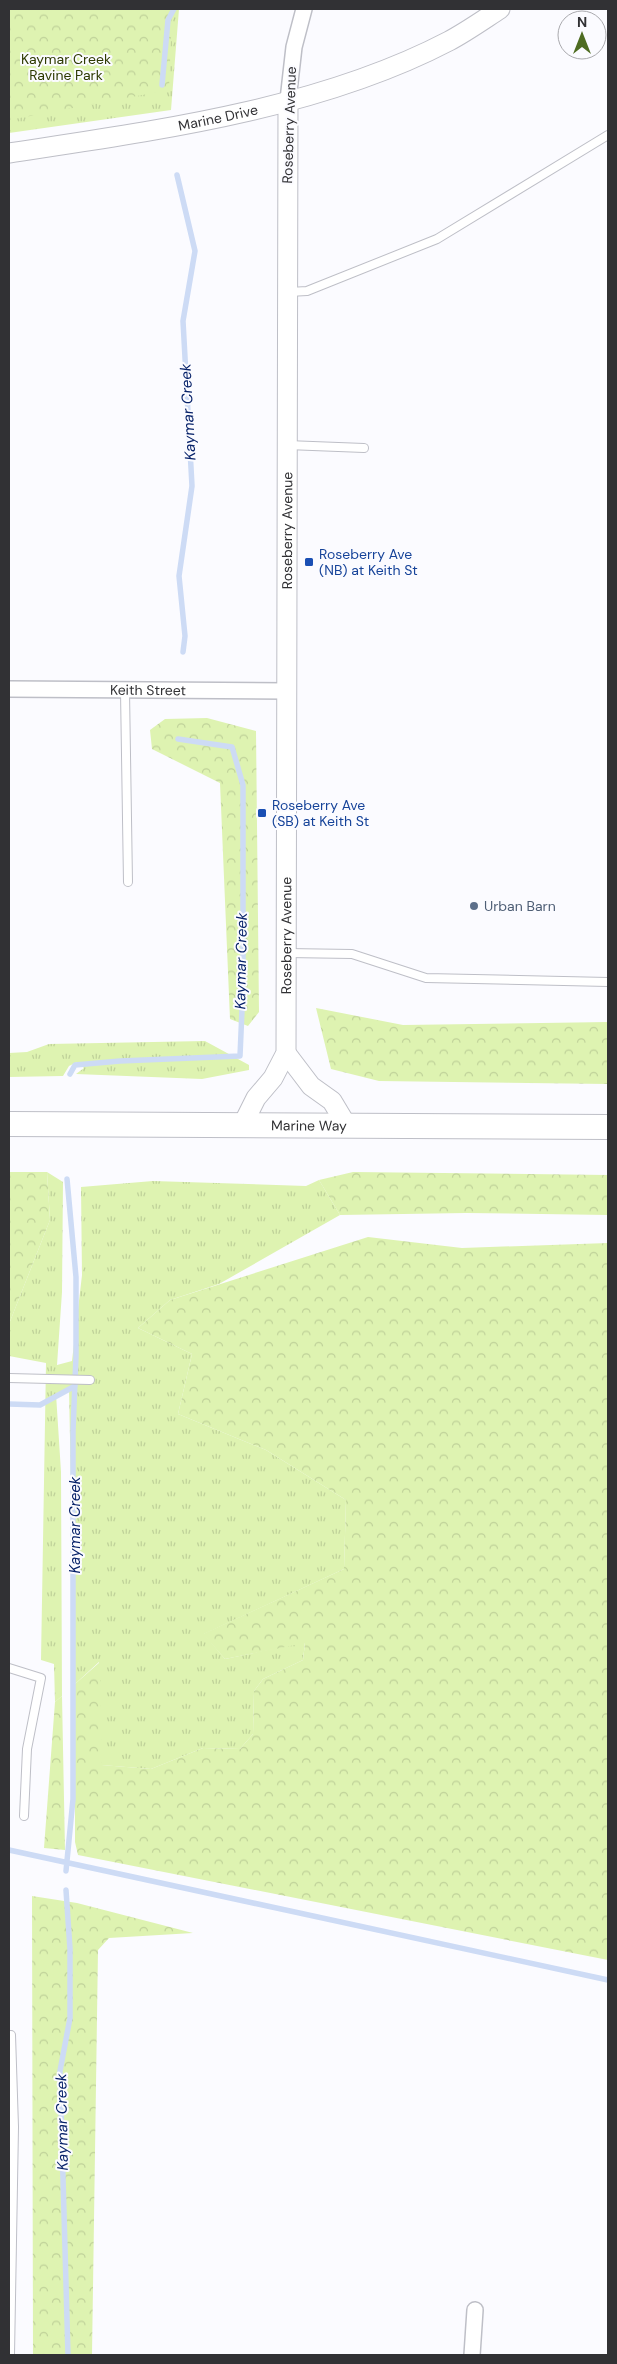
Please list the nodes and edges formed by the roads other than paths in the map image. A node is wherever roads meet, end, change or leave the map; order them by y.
1 (304, 9) edge
2 (500, 9) edge
3 (288, 100) junction
4 (608, 135) edge
5 (9, 153) edge
6 (287, 292) junction
7 (287, 445) junction
8 (364, 448) dead end
9 (9, 689) edge
10 (125, 691) junction
11 (286, 691) junction
12 (128, 882) dead end
13 (287, 953) junction
14 (608, 982) edge
15 (286, 1052) junction
16 (9, 1124) edge
17 (243, 1124) junction
18 (347, 1126) junction
19 (608, 1127) edge
20 (9, 1378) edge
21 (90, 1380) dead end
22 (9, 1668) edge
23 (24, 1816) dead end
24 (9, 2035) edge
25 (475, 2310) dead end
26 (10, 2355) edge
27 (472, 2355) edge

1 - 3 street, Roseberry Avenue
2 - 3 street, Marine Drive
3 - 5 street, Marine Drive
3 - 6 street, Roseberry Avenue
4 - 6 lane
6 - 7 street, Roseberry Avenue
7 - 8 lane
7 - 11 street, Roseberry Avenue
9 - 10 street, Keith Street
10 - 11 street, Keith Street
10 - 12 lane
11 - 13 street, Roseberry Avenue
13 - 14 lane
13 - 15 street, Roseberry Avenue
15 - 17 street, Roseberry Avenue
15 - 18 street
16 - 17 main road, Marine Way
17 - 18 main road, Marine Way
18 - 19 main road, Marine Way
20 - 21 lane
22 - 23 lane
24 - 26 lane
25 - 27 street

